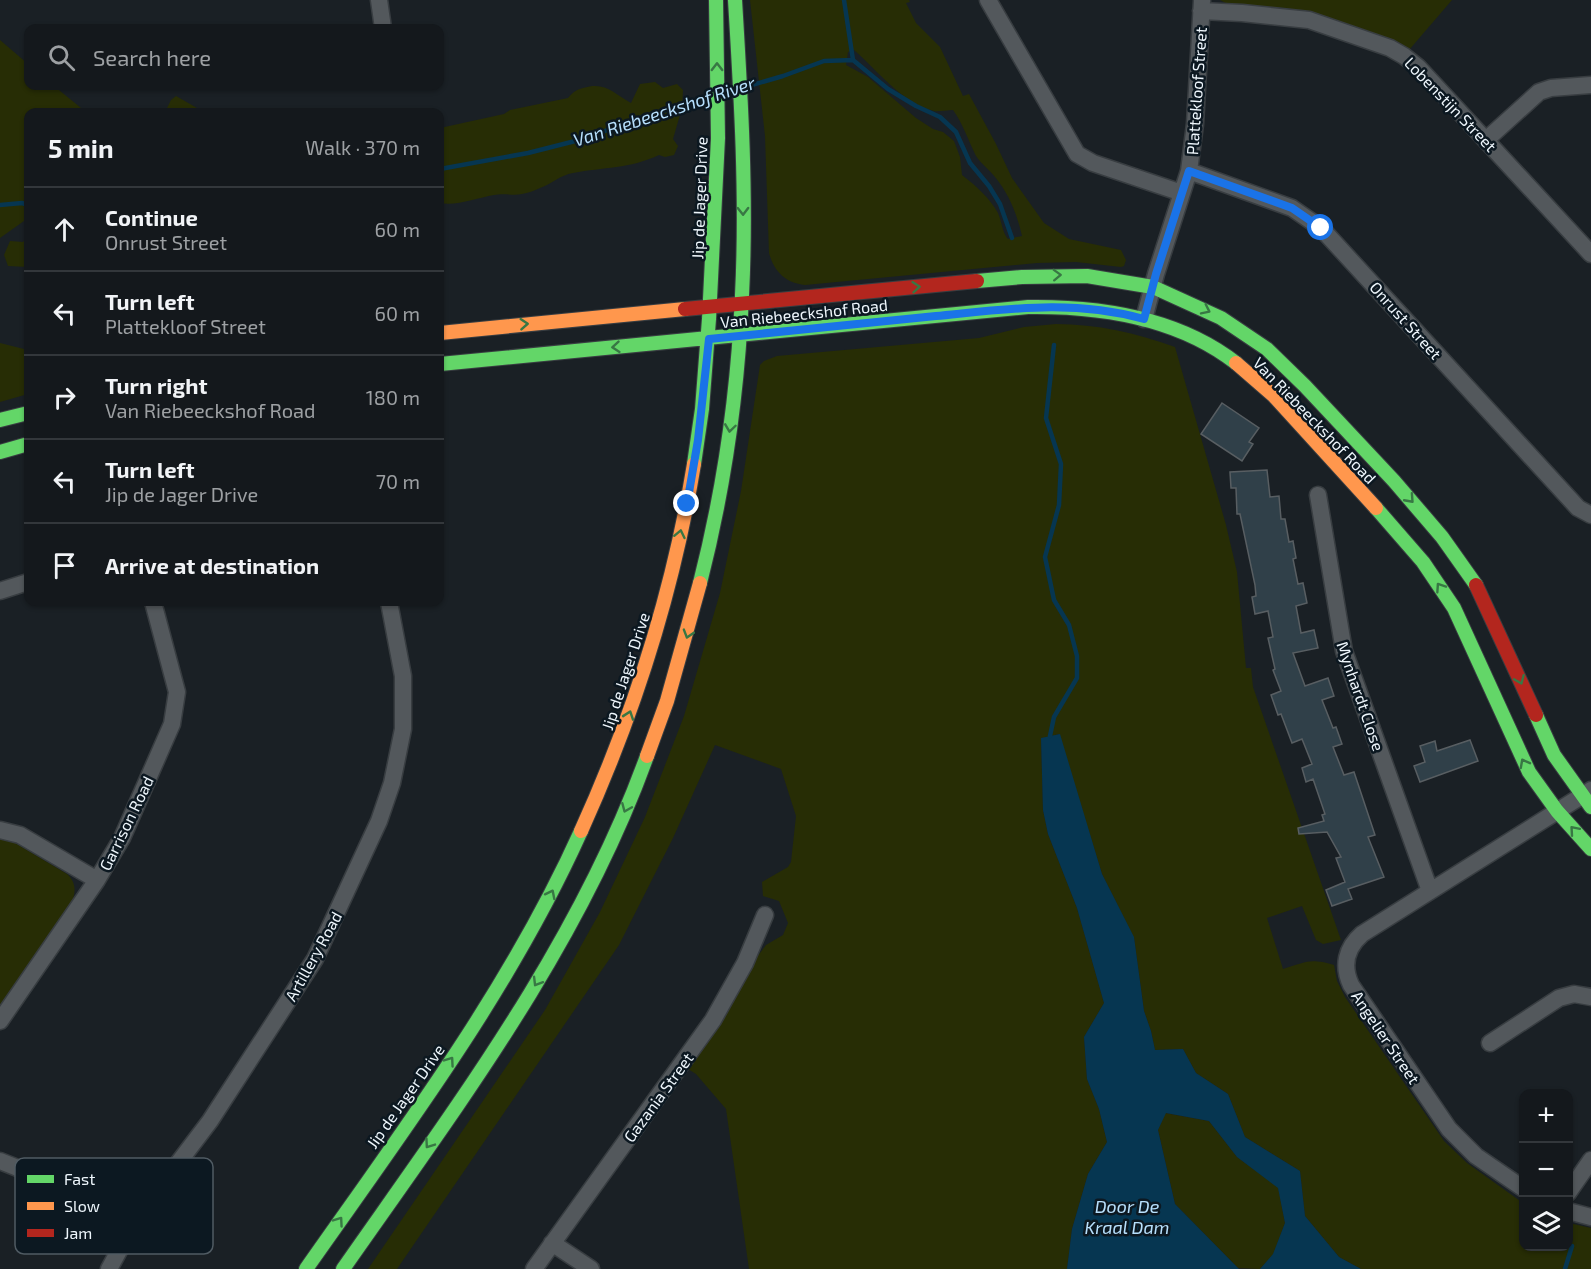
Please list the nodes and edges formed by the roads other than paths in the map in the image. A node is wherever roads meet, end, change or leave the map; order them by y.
1 (379, 0) edge
2 (716, 0) edge
3 (735, 0) edge
4 (988, 0) edge
5 (1202, 6) edge
6 (382, 24) edge
7 (1591, 85) edge
8 (1486, 140) junction
9 (1189, 171) junction
10 (1182, 193) junction
11 (1591, 254) edge
12 (1153, 287) junction
13 (742, 303) junction
14 (711, 306) junction
15 (1144, 319) junction
16 (444, 333) edge
17 (740, 336) junction
18 (709, 339) junction
19 (444, 364) edge
20 (24, 414) edge
21 (0, 420) edge
22 (24, 445) edge
23 (0, 452) edge
24 (1318, 495) dead end
25 (1591, 514) edge
26 (24, 583) edge
27 (0, 591) edge
28 (154, 606) edge
29 (390, 606) edge
30 (1588, 798) edge
31 (1557, 811) junction
32 (0, 830) edge
33 (1591, 849) edge
34 (97, 880) junction
35 (1430, 891) junction
36 (765, 915) dead end
37 (1591, 997) edge
38 (0, 1021) edge
39 (1490, 1043) dead end
40 (182, 1158) edge
41 (1591, 1160) edge
42 (0, 1161) edge
43 (15, 1167) edge
44 (1519, 1186) edge
45 (1573, 1187) edge
46 (1573, 1212) edge
47 (1591, 1217) edge
48 (552, 1243) junction
49 (117, 1254) edge
50 (109, 1269) edge
51 (306, 1269) edge
52 (343, 1269) edge
53 (534, 1269) edge
54 (591, 1269) edge

1 - 6 street
14 -> 2 street, Jip de Jager Drive
3 -> 13 street
4 - 10 street
5 - 8 street, Lobenstijn Street
5 - 9 street, Plattekloof Street
7 - 8 street
8 - 11 street, Lobenstijn Street
9 - 10 street, Plattekloof Street
9 - 25 street, Onrust Street
10 - 12 street, Plattekloof Street
13 -> 12 street, Van Riebeeckshof Road
12 - 15 street, Plattekloof Street
12 -> 30 street, Van Riebeeckshof Road
13 - 14 street, Van Riebeeckshof Road
13 - 17 street
16 -> 14 street, Van Riebeeckshof Road
14 - 18 street, Jip de Jager Drive
15 - 17 street, Van Riebeeckshof Road
31 -> 15 street, Van Riebeeckshof Road
17 - 18 street, Van Riebeeckshof Road
17 -> 52 street
18 -> 19 street, Van Riebeeckshof Road
51 -> 18 street, Jip de Jager Drive
20 - 21 street
22 - 23 street
24 - 35 street, Mynhardt Close
26 - 27 street
28 - 34 street, Garrison Road
29 - 40 street, Artillery Road
30 - 31 street, Angelier Street
33 -> 31 street, Van Riebeeckshof Road
31 - 35 street, Angelier Street
32 - 34 street
34 - 38 street, Garrison Road
35 - 44 street, Angelier Street
36 - 48 street, Gazania Street
37 - 39 street
41 - 45 street
42 - 43 street
46 - 47 street
48 - 53 street, Gazania Street
48 - 54 street
49 - 50 street, Artillery Road

